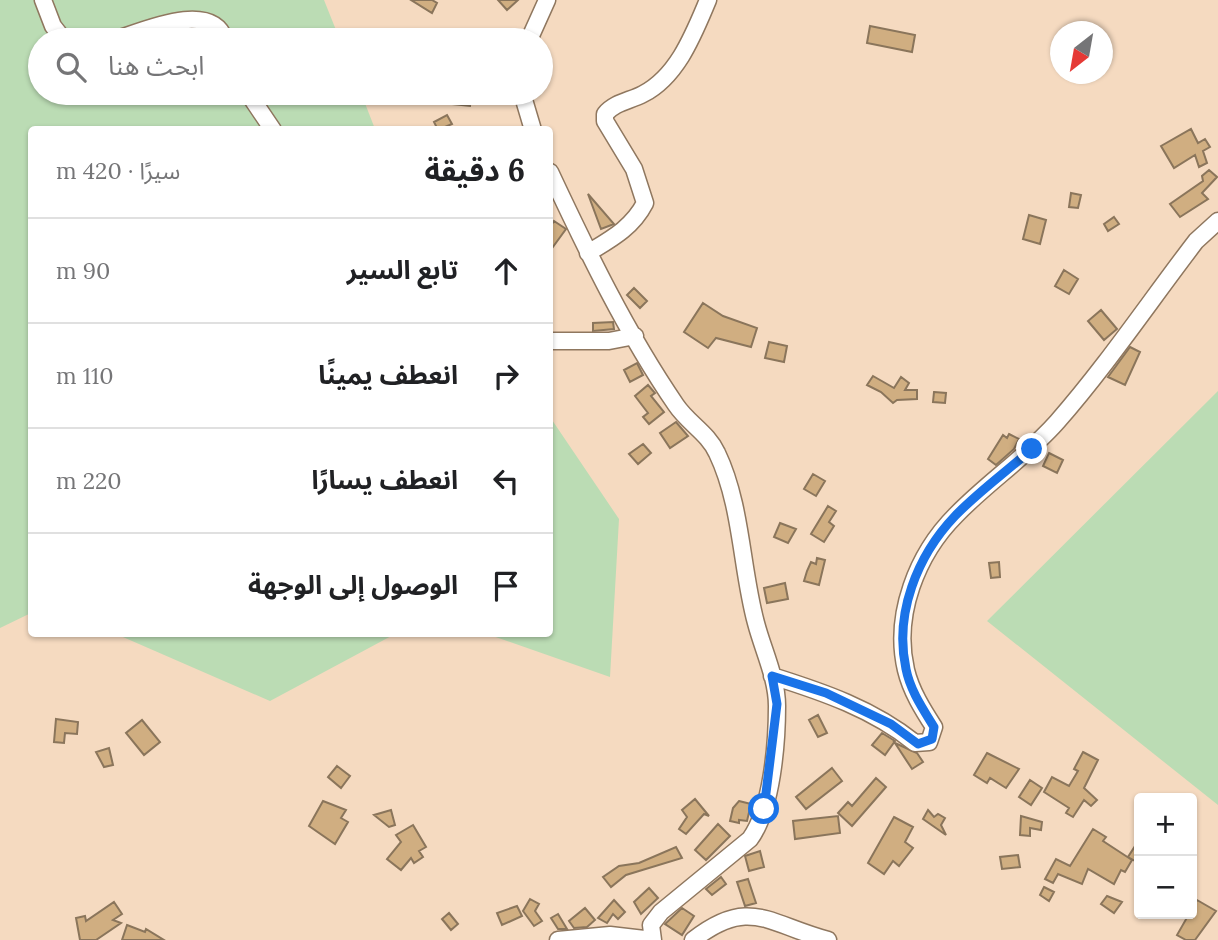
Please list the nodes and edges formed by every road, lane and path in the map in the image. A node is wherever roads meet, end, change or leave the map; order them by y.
1 (43, 0) edge
2 (547, 0) edge
3 (708, 0) edge
4 (55, 28) edge
5 (151, 28) edge
6 (218, 28) edge
7 (534, 28) edge
8 (256, 105) edge
9 (526, 105) edge
10 (270, 126) edge
11 (532, 126) edge
12 (553, 179) edge
13 (1218, 221) edge
14 (587, 253) junction
15 (635, 336) junction
16 (553, 341) edge
17 (772, 676) junction
18 (558, 940) edge
19 (653, 940) edge
20 (693, 940) edge
21 (828, 940) edge

1 - 4 street
2 - 7 street
3 - 14 street
5 - 6 street
8 - 10 street
9 - 11 street
12 - 14 street
13 - 17 street
14 - 15 street
15 - 16 street
15 - 17 street
17 - 19 street
18 - 19 street
20 - 21 street

